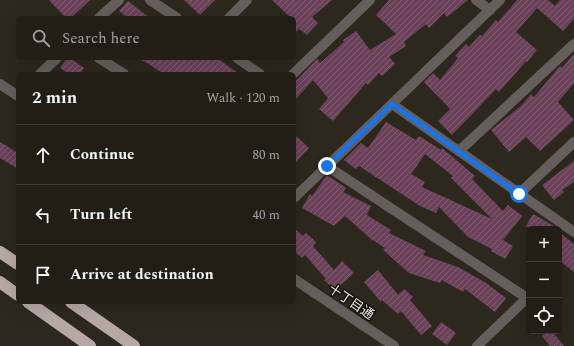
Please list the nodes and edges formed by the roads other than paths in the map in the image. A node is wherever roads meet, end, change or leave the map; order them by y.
1 (119, 0) edge
2 (150, 0) edge
3 (247, 0) edge
4 (370, 0) edge
5 (476, 0) edge
6 (500, 0) edge
7 (490, 10) junction
8 (102, 16) edge
9 (174, 16) edge
10 (231, 16) edge
11 (574, 44) edge
12 (55, 60) edge
13 (102, 60) edge
14 (239, 60) edge
15 (42, 72) edge
16 (121, 72) edge
17 (257, 72) edge
18 (295, 72) edge
19 (0, 84) edge
20 (16, 94) edge
21 (392, 104) junction
22 (574, 142) edge
23 (458, 151) junction
24 (327, 166) junction
25 (296, 193) edge
26 (519, 194) junction
27 (574, 232) edge
28 (0, 252) edge
29 (16, 263) edge
30 (296, 280) edge
31 (0, 282) edge
32 (16, 294) edge
33 (31, 304) edge
34 (74, 304) edge
35 (90, 346) edge
36 (134, 346) edge
37 (394, 346) edge
38 (478, 346) edge

1 - 8 street
2 - 9 street
3 - 10 street
4 - 18 street
5 - 7 street
6 - 7 street
7 - 21 street
11 - 23 street
12 - 15 street
13 - 16 street
14 - 17 street
19 - 20 street
21 - 23 street
21 - 24 street
22 - 26 street
23 - 26 street
24 - 25 street
24 - 38 street
26 - 27 street
28 - 29 highway
30 - 37 street, 十丁目通
31 - 32 highway
33 - 35 highway
34 - 36 highway

